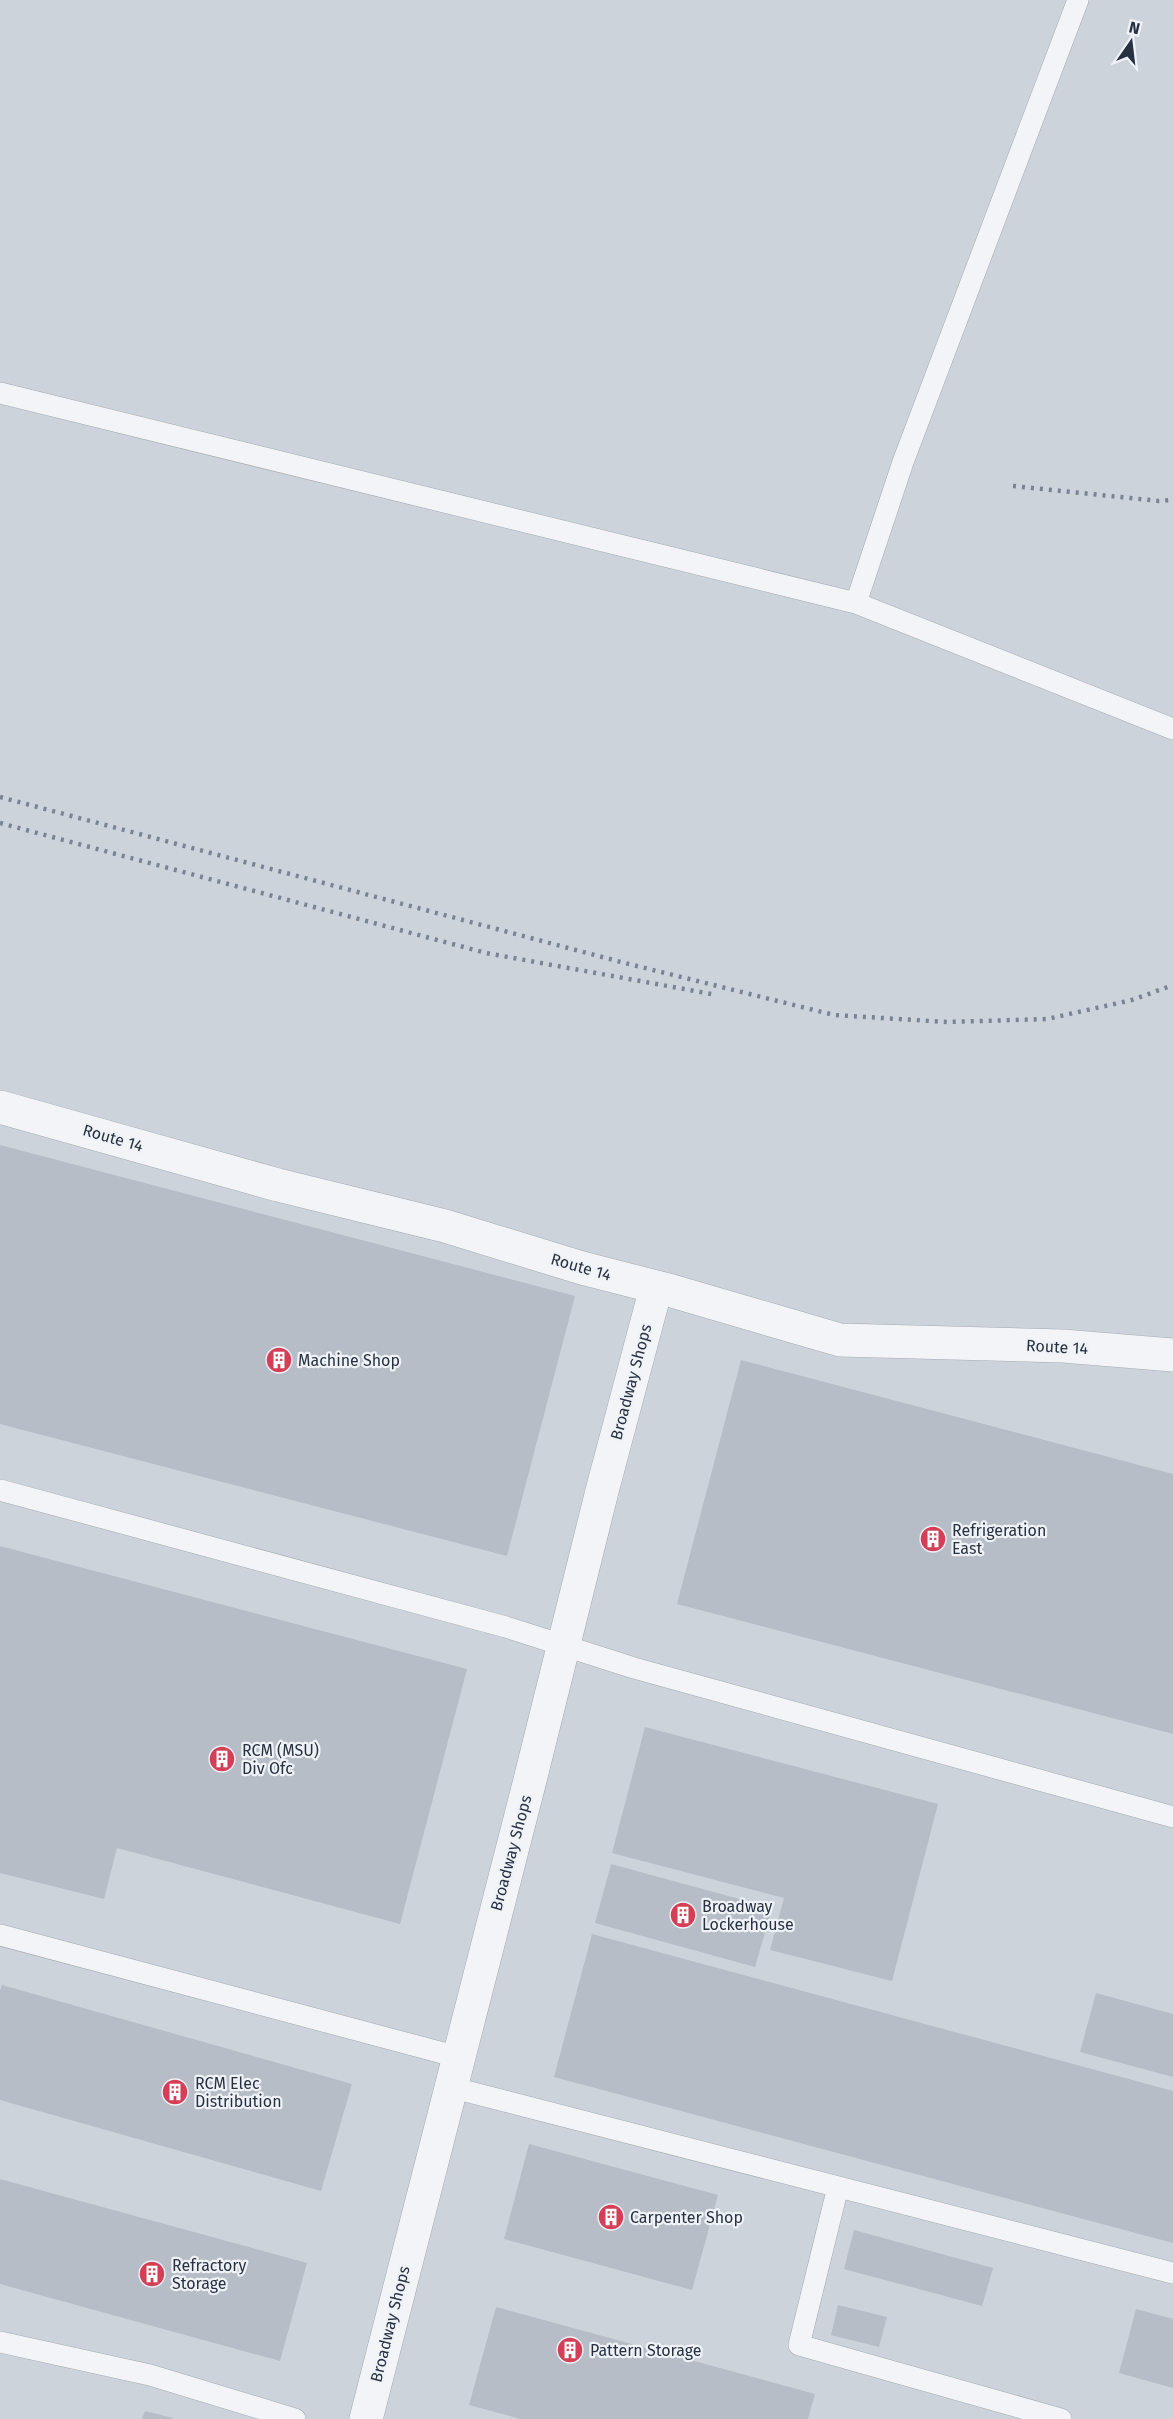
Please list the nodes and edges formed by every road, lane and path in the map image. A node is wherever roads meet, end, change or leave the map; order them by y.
1 (1078, 0) edge
2 (0, 393) edge
3 (856, 603) junction
4 (1173, 729) edge
5 (0, 1107) edge
6 (656, 1287) junction
7 (1173, 1355) edge
8 (0, 1490) edge
9 (564, 1646) junction
10 (1173, 1816) edge
11 (0, 1935) edge
12 (454, 2072) junction
13 (838, 2187) junction
14 (1173, 2272) edge
15 (0, 2342) edge
16 (295, 2419) edge
17 (366, 2419) edge
18 (1061, 2419) edge

1 - 3 lane
2 - 3 lane
3 - 4 lane
5 - 6 street, Route 14
6 - 7 street, Route 14
6 - 9 street, Broadway Shops
8 - 9 lane
9 - 10 lane
9 - 12 street, Broadway Shops
11 - 12 lane
12 - 13 lane
12 - 17 street, Broadway Shops
13 - 14 lane
13 - 18 lane
15 - 16 lane

